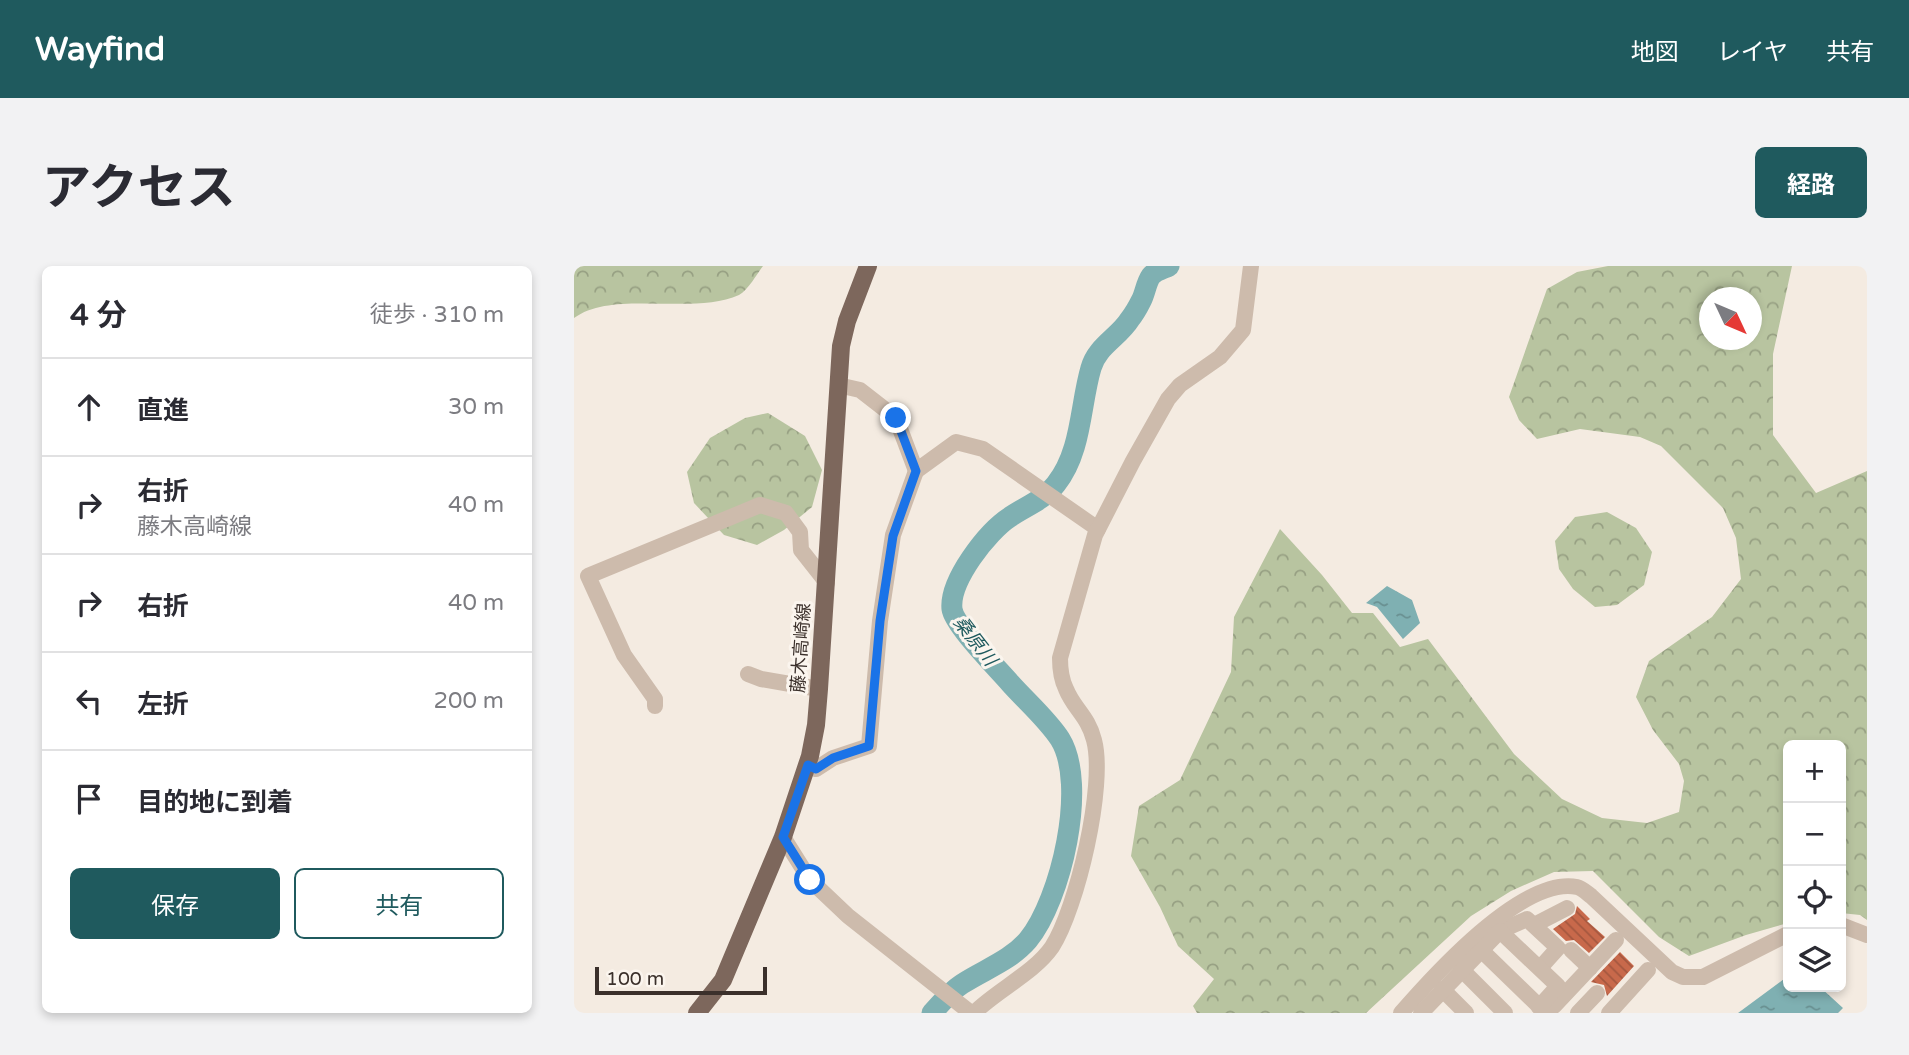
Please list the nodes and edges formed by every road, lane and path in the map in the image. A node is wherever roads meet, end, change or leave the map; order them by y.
1 (868, 266) edge
2 (1251, 266) edge
3 (838, 386) junction
4 (916, 471) junction
5 (1098, 529) junction
6 (827, 583) junction
7 (748, 674) dead end
8 (819, 689) junction
9 (655, 706) dead end
10 (808, 765) junction
11 (783, 837) junction
12 (1567, 908) dead end
13 (1534, 925) junction
14 (1846, 927) edge
15 (1500, 931) junction
16 (1867, 935) edge
17 (1783, 937) edge
18 (1616, 940) dead end
19 (1480, 949) junction
20 (1571, 950) dead end
21 (1540, 968) junction
22 (1590, 968) junction
23 (1461, 969) junction
24 (1647, 971) dead end
25 (1442, 989) junction
26 (1597, 993) dead end
27 (1541, 1008) edge
28 (1424, 1011) edge
29 (976, 1012) edge
30 (697, 1013) edge
31 (1401, 1013) edge
32 (1465, 1013) edge
33 (1505, 1013) edge
34 (1521, 1013) edge
35 (1578, 1013) edge
36 (1609, 1013) edge

1 - 3 main road, 藤木高崎線
2 - 5 street
3 - 4 street
3 - 6 main road, 藤木高崎線
4 - 5 street
4 - 10 street
5 - 29 street
6 - 8 main road, 藤木高崎線
6 - 9 street
7 - 8 street
8 - 10 main road, 藤木高崎線
10 - 11 main road, 藤木高崎線
11 - 29 street
11 - 30 main road, 藤木高崎線
12 - 13 street
13 - 15 street
13 - 21 street
14 - 16 street
15 - 19 street
15 - 21 street
17 - 31 street
18 - 22 street
19 - 23 street
19 - 27 street
20 - 22 street
21 - 27 street
22 - 27 street
23 - 25 street
23 - 33 street
24 - 36 street
25 - 28 street
25 - 32 street
26 - 35 street
27 - 34 street

